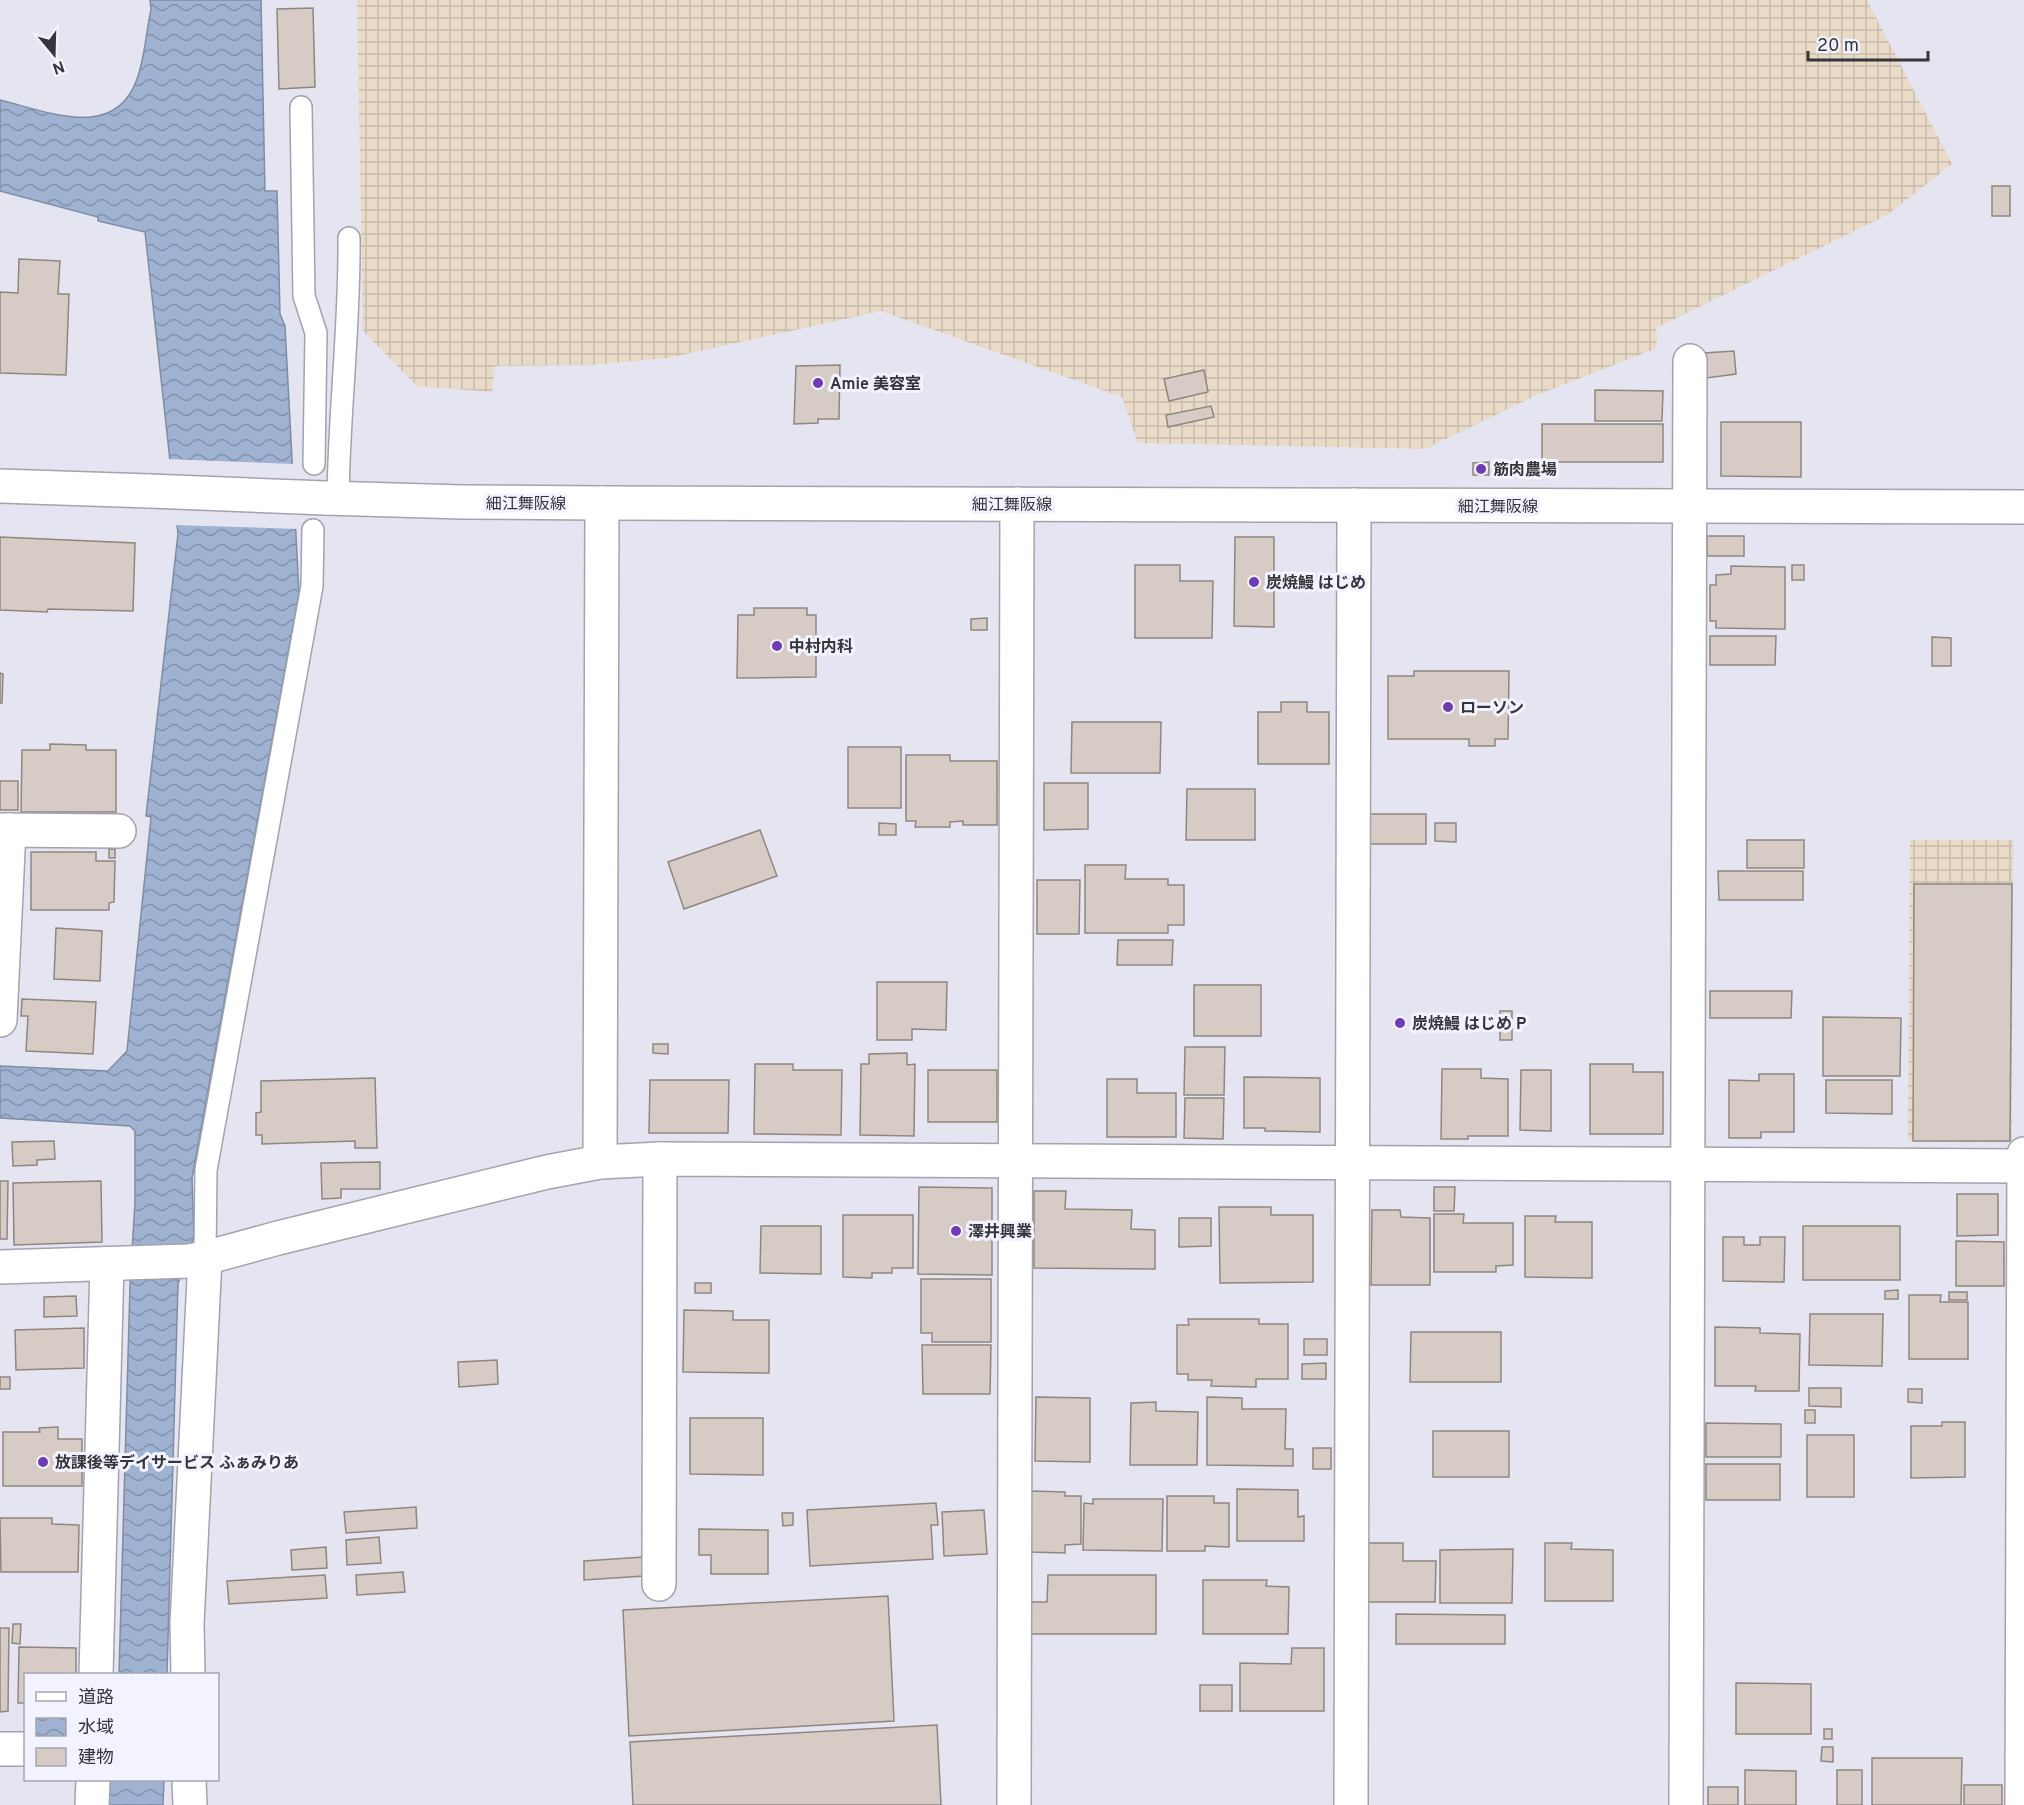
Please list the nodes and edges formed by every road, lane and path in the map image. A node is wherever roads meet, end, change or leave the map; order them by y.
1 (301, 107) dead end
2 (349, 238) dead end
3 (1690, 361) dead end
4 (314, 464) dead end
5 (0, 486) edge
6 (332, 498) junction
7 (602, 503) junction
8 (1017, 504) junction
9 (1354, 505) junction
10 (1689, 506) junction
11 (2024, 507) edge
12 (313, 530) dead end
13 (5, 830) edge
14 (119, 831) dead end
15 (0, 1020) edge
16 (2024, 1154) edge
17 (660, 1160) junction
18 (1016, 1161) junction
19 (600, 1162) junction
20 (1352, 1163) junction
21 (1688, 1165) junction
22 (2024, 1166) edge
23 (197, 1259) junction
24 (116, 1263) junction
25 (0, 1267) edge
26 (658, 1584) dead end
27 (96, 1673) edge
28 (188, 1673) edge
29 (0, 1749) edge
30 (24, 1749) edge
31 (93, 1781) edge
32 (189, 1781) edge
33 (92, 1805) edge
34 (190, 1805) edge
35 (1014, 1805) edge
36 (1351, 1805) edge
37 (1686, 1805) edge
38 (2022, 1805) edge

1 - 4 lane
2 - 6 lane
3 - 10 street
5 - 6 street, 細江舞阪線, bridge
6 - 7 street, 細江舞阪線
7 - 8 street, 細江舞阪線
7 - 19 street
8 - 9 street, 細江舞阪線
8 - 18 street
9 - 10 street, 細江舞阪線
9 - 20 street
10 - 11 street, 細江舞阪線
10 - 21 street
12 - 23 lane
13 - 14 street
13 - 15 street
16 - 22 street
17 - 18 street
17 - 19 street
17 - 26 street
18 - 20 street
18 - 35 street
19 - 23 street
20 - 21 street
20 - 36 street
21 - 22 street
21 - 37 street
22 - 38 street
23 - 24 street
23 - 28 street
24 - 25 street
24 - 27 street
29 - 30 street
31 - 33 street
32 - 34 street

